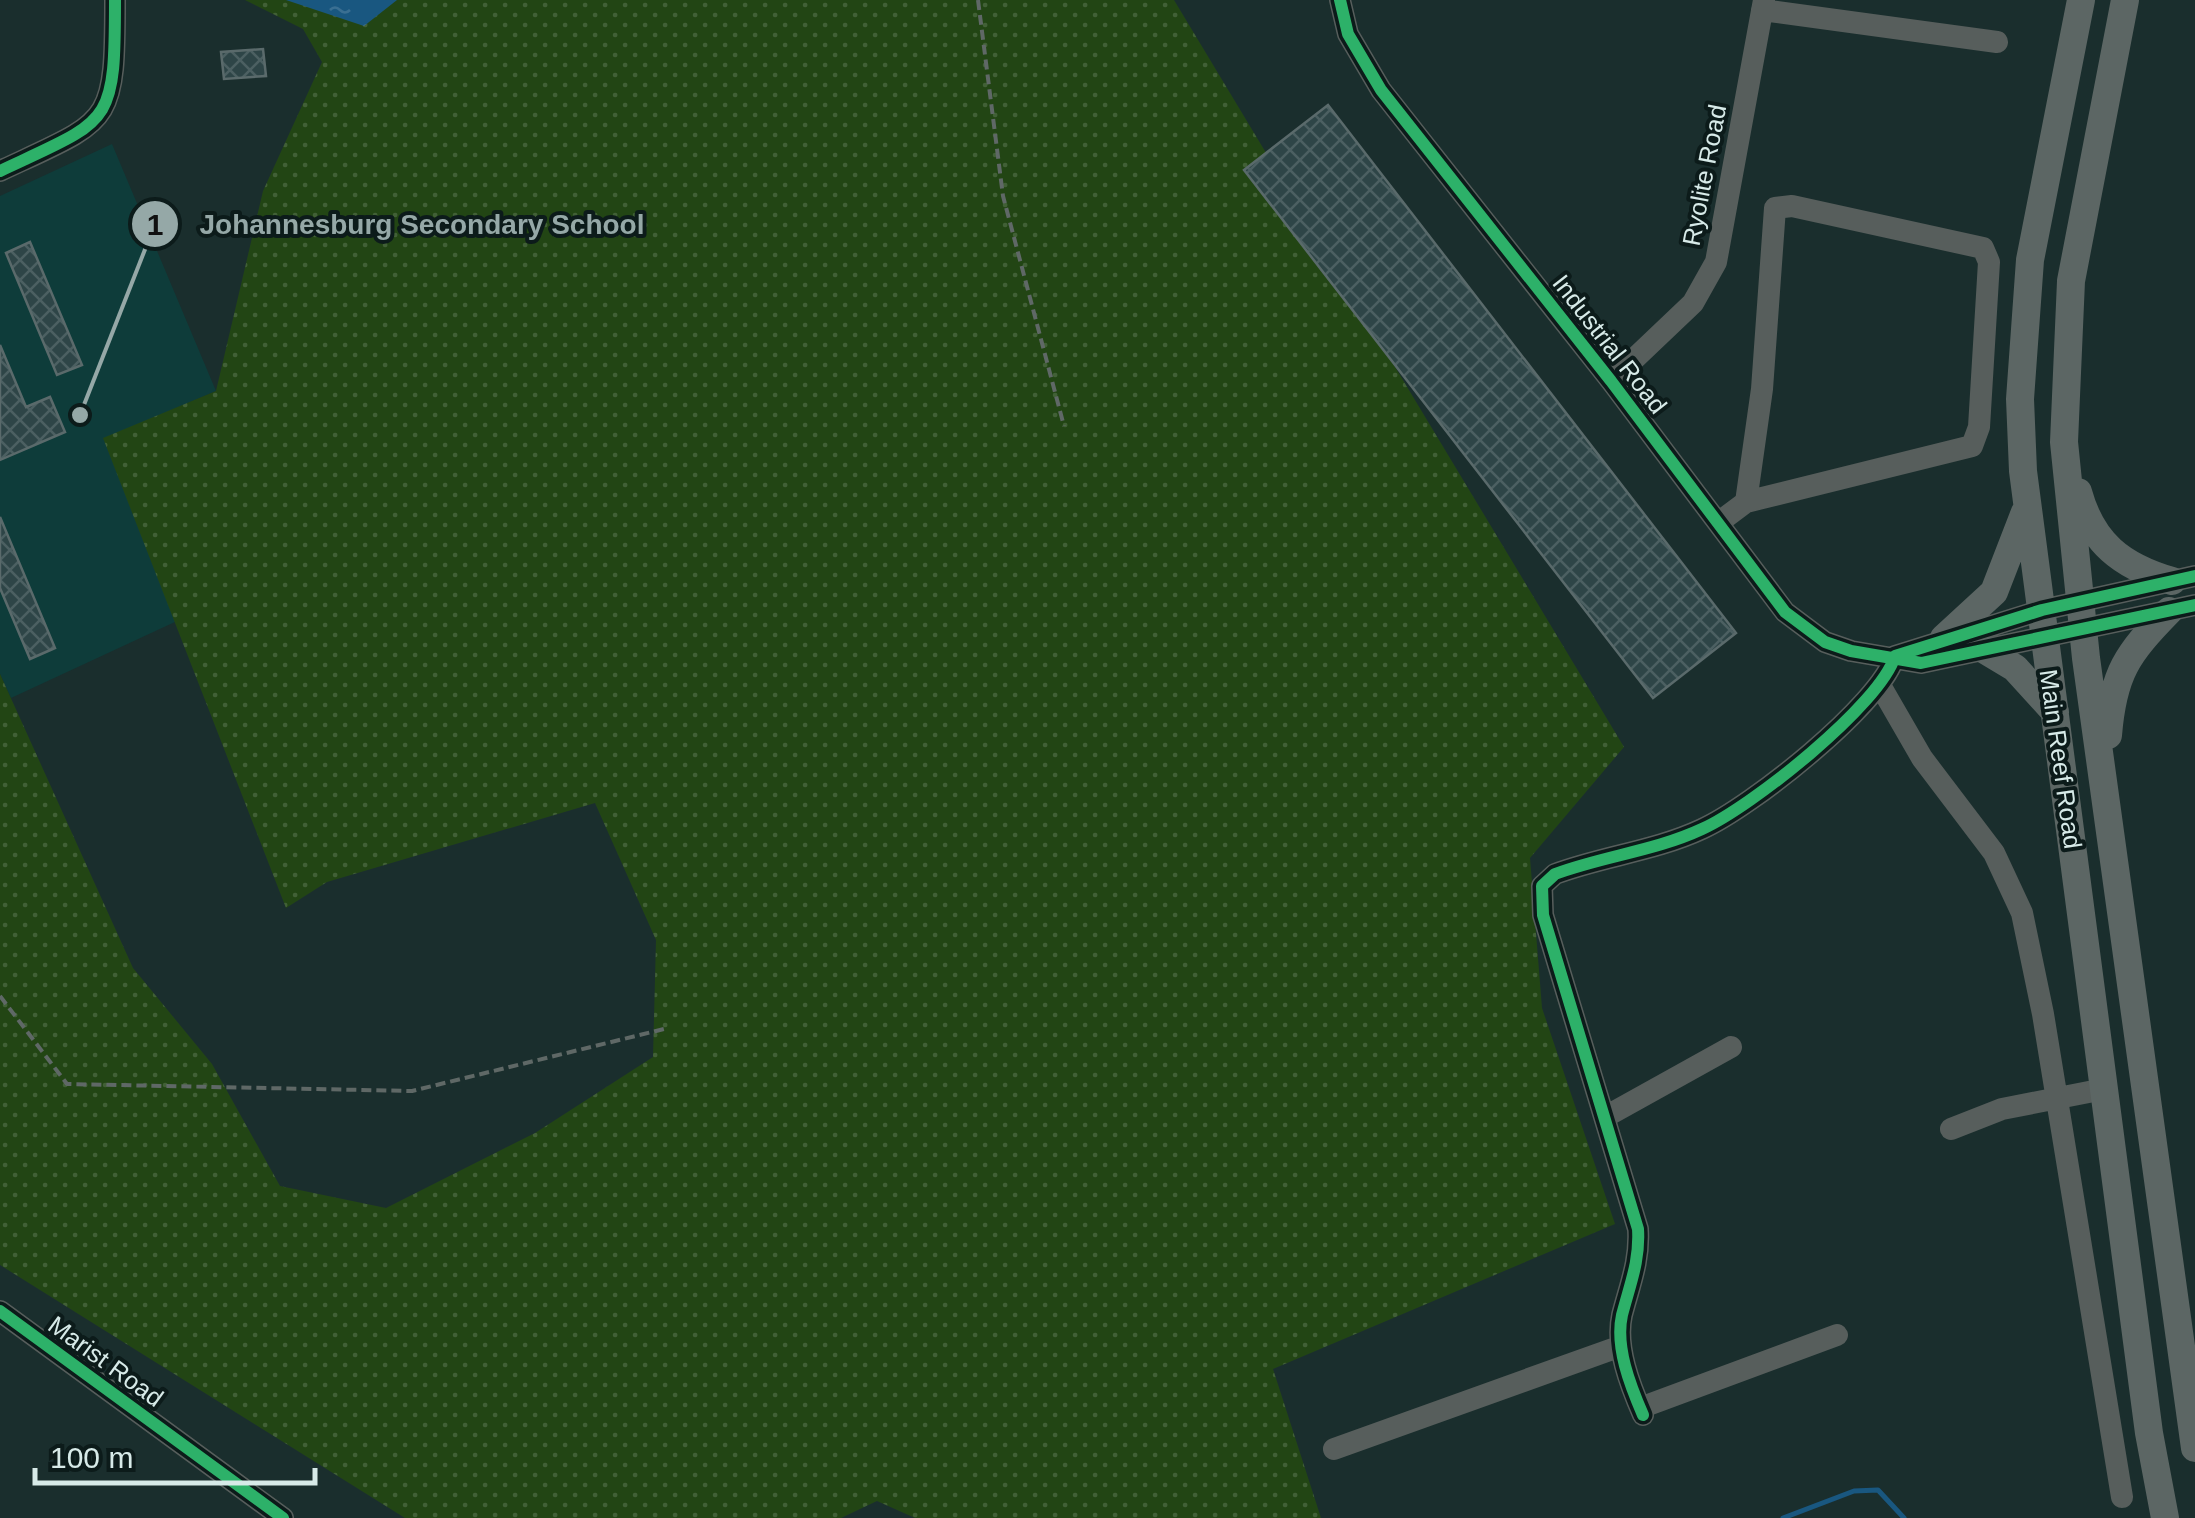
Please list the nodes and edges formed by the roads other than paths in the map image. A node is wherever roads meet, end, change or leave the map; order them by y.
1 (115, 0) edge
2 (1340, 0) edge
3 (2081, 0) edge
4 (2125, 0) edge
5 (1763, 5) edge
6 (1996, 42) dead end
7 (0, 171) edge
8 (1611, 381) junction
9 (2064, 442) junction
10 (1746, 502) junction
11 (2027, 504) junction
12 (1718, 523) junction
13 (2183, 578) edge
14 (2080, 601) junction
15 (2182, 608) edge
16 (2042, 610) junction
17 (2084, 631) junction
18 (1944, 638) junction
19 (2046, 638) junction
20 (1985, 650) junction
21 (1895, 656) junction
22 (1880, 687) junction
23 (2056, 713) junction
24 (2104, 778) junction
25 (1731, 1048) dead end
26 (2104, 1089) junction
27 (2056, 1096) junction
28 (1605, 1116) junction
29 (1950, 1129) dead end
30 (0, 1311) edge
31 (1837, 1335) dead end
32 (1620, 1346) junction
33 (2195, 1448) edge
34 (1334, 1449) dead end
35 (2122, 1497) dead end
36 (283, 1518) edge
37 (2164, 1518) edge

1 - 7 street
2 - 8 street, Industrial Road
3 - 11 main road, Main Reef Road
4 - 9 main road, Main Reef Road
5 - 6 street
5 - 8 street, Ryolite Road
8 - 12 street, Industrial Road
9 - 13 main road
9 - 14 main road, Main Reef Road
10 - 10 street
10 - 12 street
11 - 16 main road, Main Reef Road
11 - 18 main road
12 - 21 street, Industrial Road
13 - 14 street
14 - 16 street
14 - 17 main road, Main Reef Road
15 - 17 street, Industrial Road
15 - 24 main road
16 - 18 street
16 - 19 main road, Main Reef Road
17 - 19 street, Industrial Road
17 - 24 main road, Main Reef Road
18 - 21 street
19 - 20 street, Industrial Road
19 - 23 main road, Main Reef Road
20 - 21 street, Industrial Road
20 - 23 main road
21 - 22 street
22 - 27 street
22 - 28 street
23 - 26 main road, Main Reef Road
24 - 33 main road, Main Reef Road
25 - 28 street
26 - 27 street
26 - 37 main road, Main Reef Road
27 - 29 street
27 - 35 street
28 - 32 street
30 - 36 street, Marist Road
31 - 32 street
32 - 34 street

